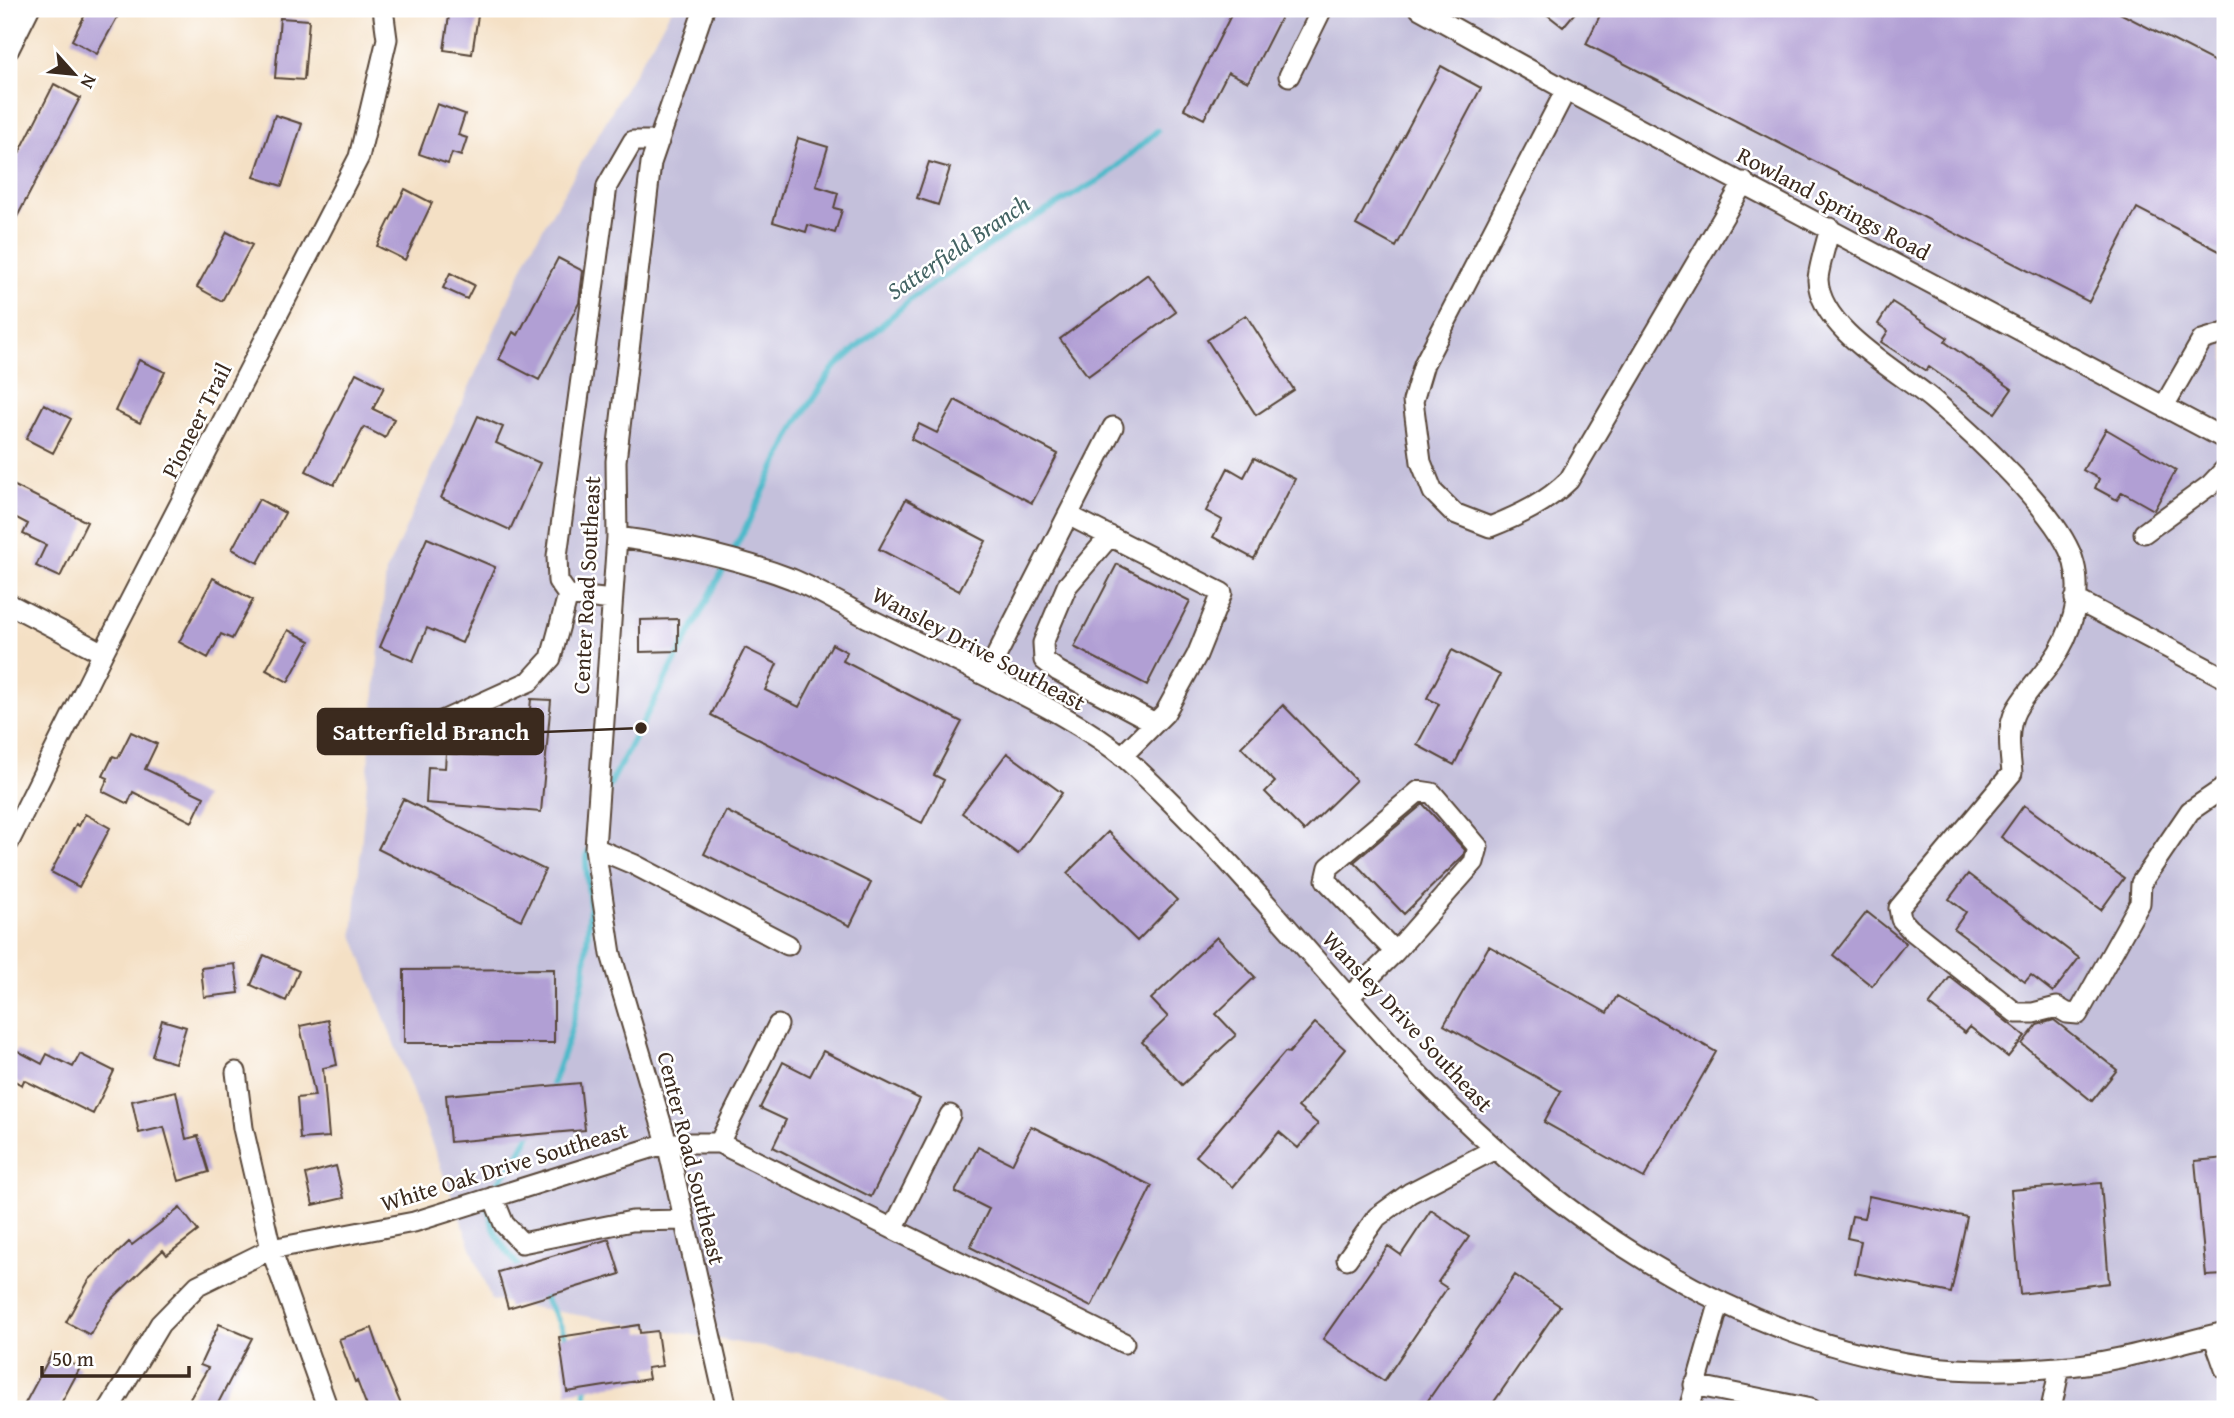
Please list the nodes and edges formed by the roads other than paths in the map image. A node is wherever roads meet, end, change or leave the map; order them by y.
1 (383, 9) edge
2 (704, 9) edge
3 (1322, 9) edge
4 (1420, 9) edge
5 (25, 10) edge
6 (9, 49) edge
7 (1289, 76) dead end
8 (1566, 90) junction
9 (659, 141) junction
10 (1744, 183) junction
11 (1830, 228) junction
12 (2225, 333) edge
13 (2164, 406) junction
14 (1113, 427) dead end
15 (2225, 439) edge
16 (2225, 469) edge
17 (1068, 515) junction
18 (2144, 533) dead end
19 (1110, 536) junction
20 (617, 537) junction
21 (568, 595) junction
22 (2075, 599) junction
23 (612, 600) junction
24 (9, 604) edge
25 (103, 653) junction
26 (986, 676) junction
27 (2225, 678) edge
28 (440, 722) dead end
29 (1155, 723) junction
30 (1122, 756) junction
31 (2225, 787) edge
32 (9, 842) edge
33 (595, 848) junction
34 (789, 945) dead end
35 (1395, 952) junction
36 (1350, 996) junction
37 (778, 1025) dead end
38 (236, 1072) dead end
39 (950, 1115) dead end
40 (667, 1143) junction
41 (719, 1143) junction
42 (1495, 1149) junction
43 (493, 1198) junction
44 (684, 1220) junction
45 (893, 1229) junction
46 (271, 1249) junction
47 (1347, 1259) dead end
48 (1720, 1301) junction
49 (2219, 1334) edge
50 (1124, 1343) dead end
51 (2060, 1367) junction
52 (2225, 1370) edge
53 (1695, 1385) junction
54 (109, 1409) edge
55 (328, 1409) edge
56 (727, 1409) edge
57 (1689, 1409) edge
58 (1811, 1409) edge
59 (2051, 1409) edge

1 - 25 street, Pioneer Trail
2 - 9 street, Center Road Southeast
3 - 7 street
4 - 8 street, Rowland Springs Road
5 - 6 street
8 - 10 street, Rowland Springs Road
8 - 10 street
9 - 20 street, Center Road Southeast
9 - 21 street
10 - 11 street, Rowland Springs Road
11 - 13 street, Rowland Springs Road
11 - 22 street
12 - 13 street
13 - 15 street, Rowland Springs Road
14 - 17 street
16 - 18 street
17 - 19 street
17 - 26 street
19 - 29 street
19 - 29 street
20 - 23 street, Center Road Southeast
20 - 26 street, Wansley Drive Southeast
21 - 23 street
21 - 28 street
22 - 27 street
22 - 31 street
23 - 33 street, Center Road Southeast
24 - 25 street
25 - 32 street, Pioneer Trail
26 - 30 street, Wansley Drive Southeast
29 - 30 street
30 - 36 street, Wansley Drive Southeast
33 - 34 street
33 - 40 street, Center Road Southeast
35 - 35 street
35 - 36 street
36 - 42 street, Wansley Drive Southeast
37 - 41 street
38 - 46 street
39 - 45 street
40 - 41 street, White Oak Drive Southeast
40 - 43 street, White Oak Drive Southeast
40 - 44 street, Center Road Southeast
41 - 45 street
42 - 47 street
42 - 48 street, Wansley Drive Southeast
43 - 44 street
43 - 46 street, White Oak Drive Southeast
44 - 56 street, Center Road Southeast
45 - 50 street
46 - 54 street, White Oak Drive Southeast
46 - 55 street
48 - 51 street, Wansley Drive Southeast
48 - 53 street
49 - 51 street, Wansley Drive Southeast
49 - 52 street
51 - 59 street
53 - 57 street
53 - 58 street

